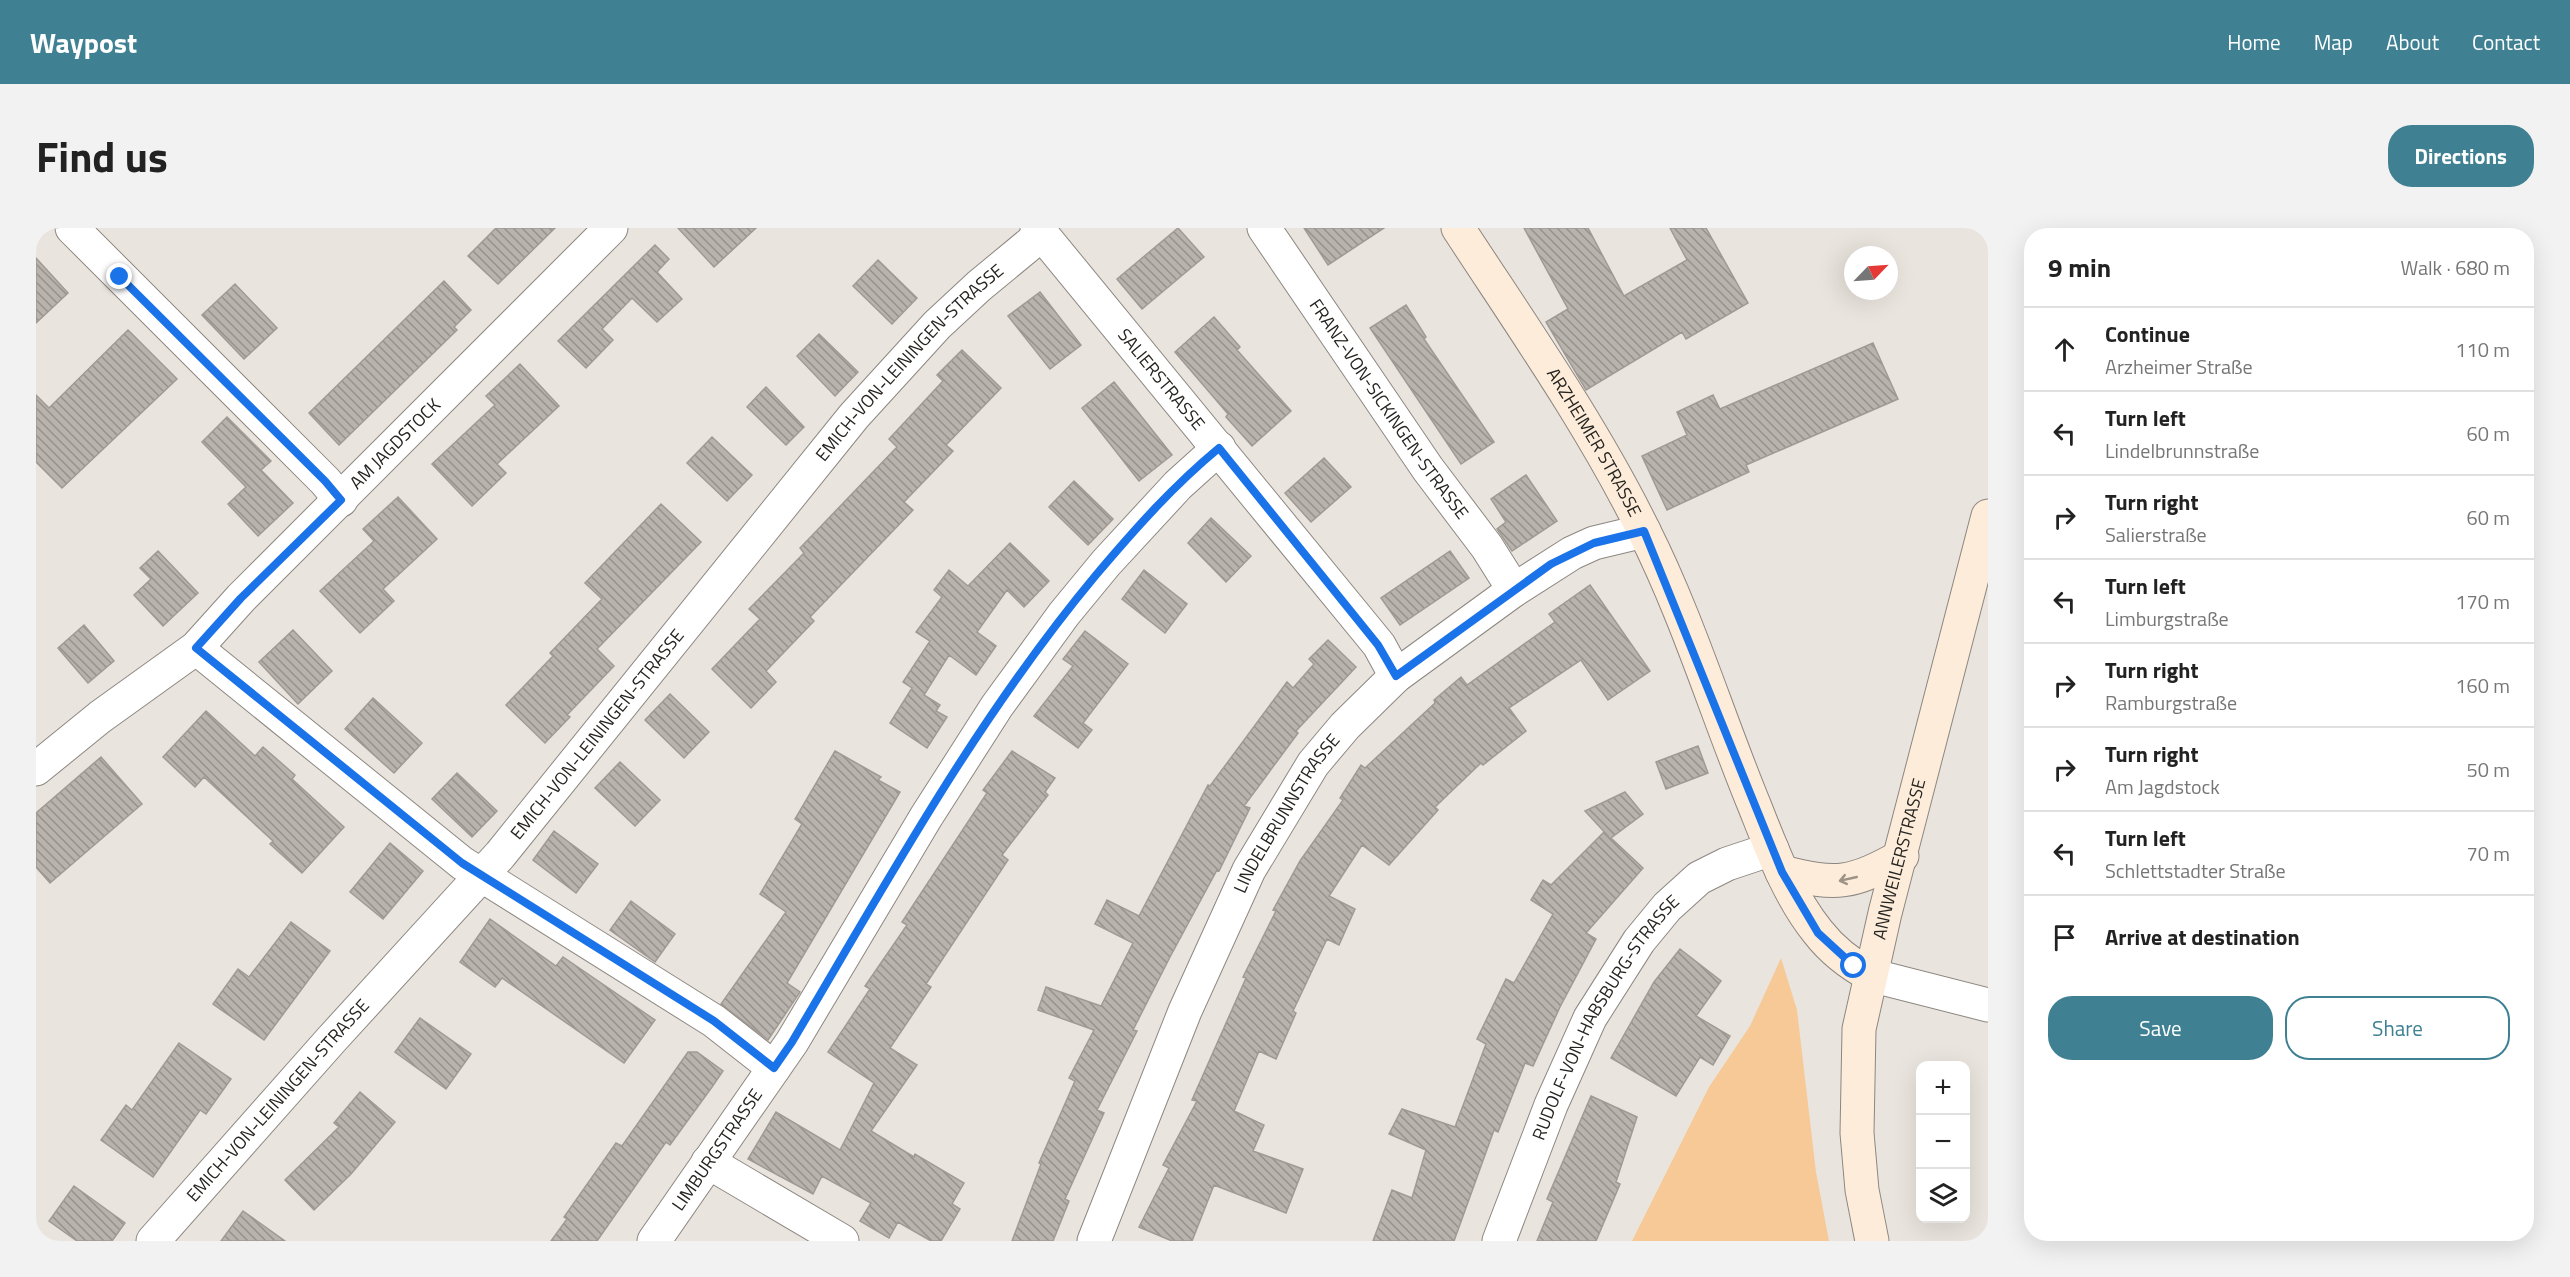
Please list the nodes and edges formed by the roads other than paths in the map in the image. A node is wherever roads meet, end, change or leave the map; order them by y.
1 (72, 228) edge
2 (611, 228) edge
3 (1264, 228) edge
4 (1458, 228) edge
5 (1040, 231) edge
6 (1219, 448) junction
7 (341, 500) junction
8 (1988, 516) edge
9 (1644, 531) junction
10 (1514, 590) junction
11 (196, 648) junction
12 (1396, 676) junction
13 (36, 769) edge
14 (1902, 856) junction
15 (1777, 860) junction
16 (480, 876) junction
17 (1870, 975) junction
18 (1988, 1005) edge
19 (774, 1068) junction
20 (708, 1162) junction
21 (153, 1241) edge
22 (654, 1241) edge
23 (842, 1241) edge
24 (1094, 1241) edge
25 (1499, 1241) edge
26 (1872, 1241) edge

1 - 7 street
2 - 7 street, AM JAGDSTOCK
3 - 10 street, FRANZ-VON-SICKINGEN-STRASSE
4 - 9 street, ARZHEIMER STRASSE
5 - 6 street, SALIERSTRASSE
5 - 16 street, EMICH-VON-LEININGEN-STRASSE
6 - 12 street, SALIERSTRASSE
6 - 19 street, LIMBURGSTRASSE
7 - 11 street, AM JAGDSTOCK
8 - 14 street, ANNWEILERSTRASSE
9 - 10 street, LINDELBRUNNSTRASSE
9 - 15 street, ARZHEIMER STRASSE
10 - 12 street, LINDELBRUNNSTRASSE
11 - 13 street, AM JAGDSTOCK
11 - 16 street
12 - 24 street, LINDELBRUNNSTRASSE
14 -> 15 street
14 - 17 street, ANNWEILERSTRASSE
15 - 17 street, ARZHEIMER STRASSE
15 - 25 street, RUDOLF-VON-HABSBURG-STRASSE
16 - 19 street
16 - 21 street, EMICH-VON-LEININGEN-STRASSE
17 - 18 street
17 - 26 street, ANNWEILERSTRASSE
19 - 20 street, LIMBURGSTRASSE
20 - 22 street, LIMBURGSTRASSE
20 - 23 street

